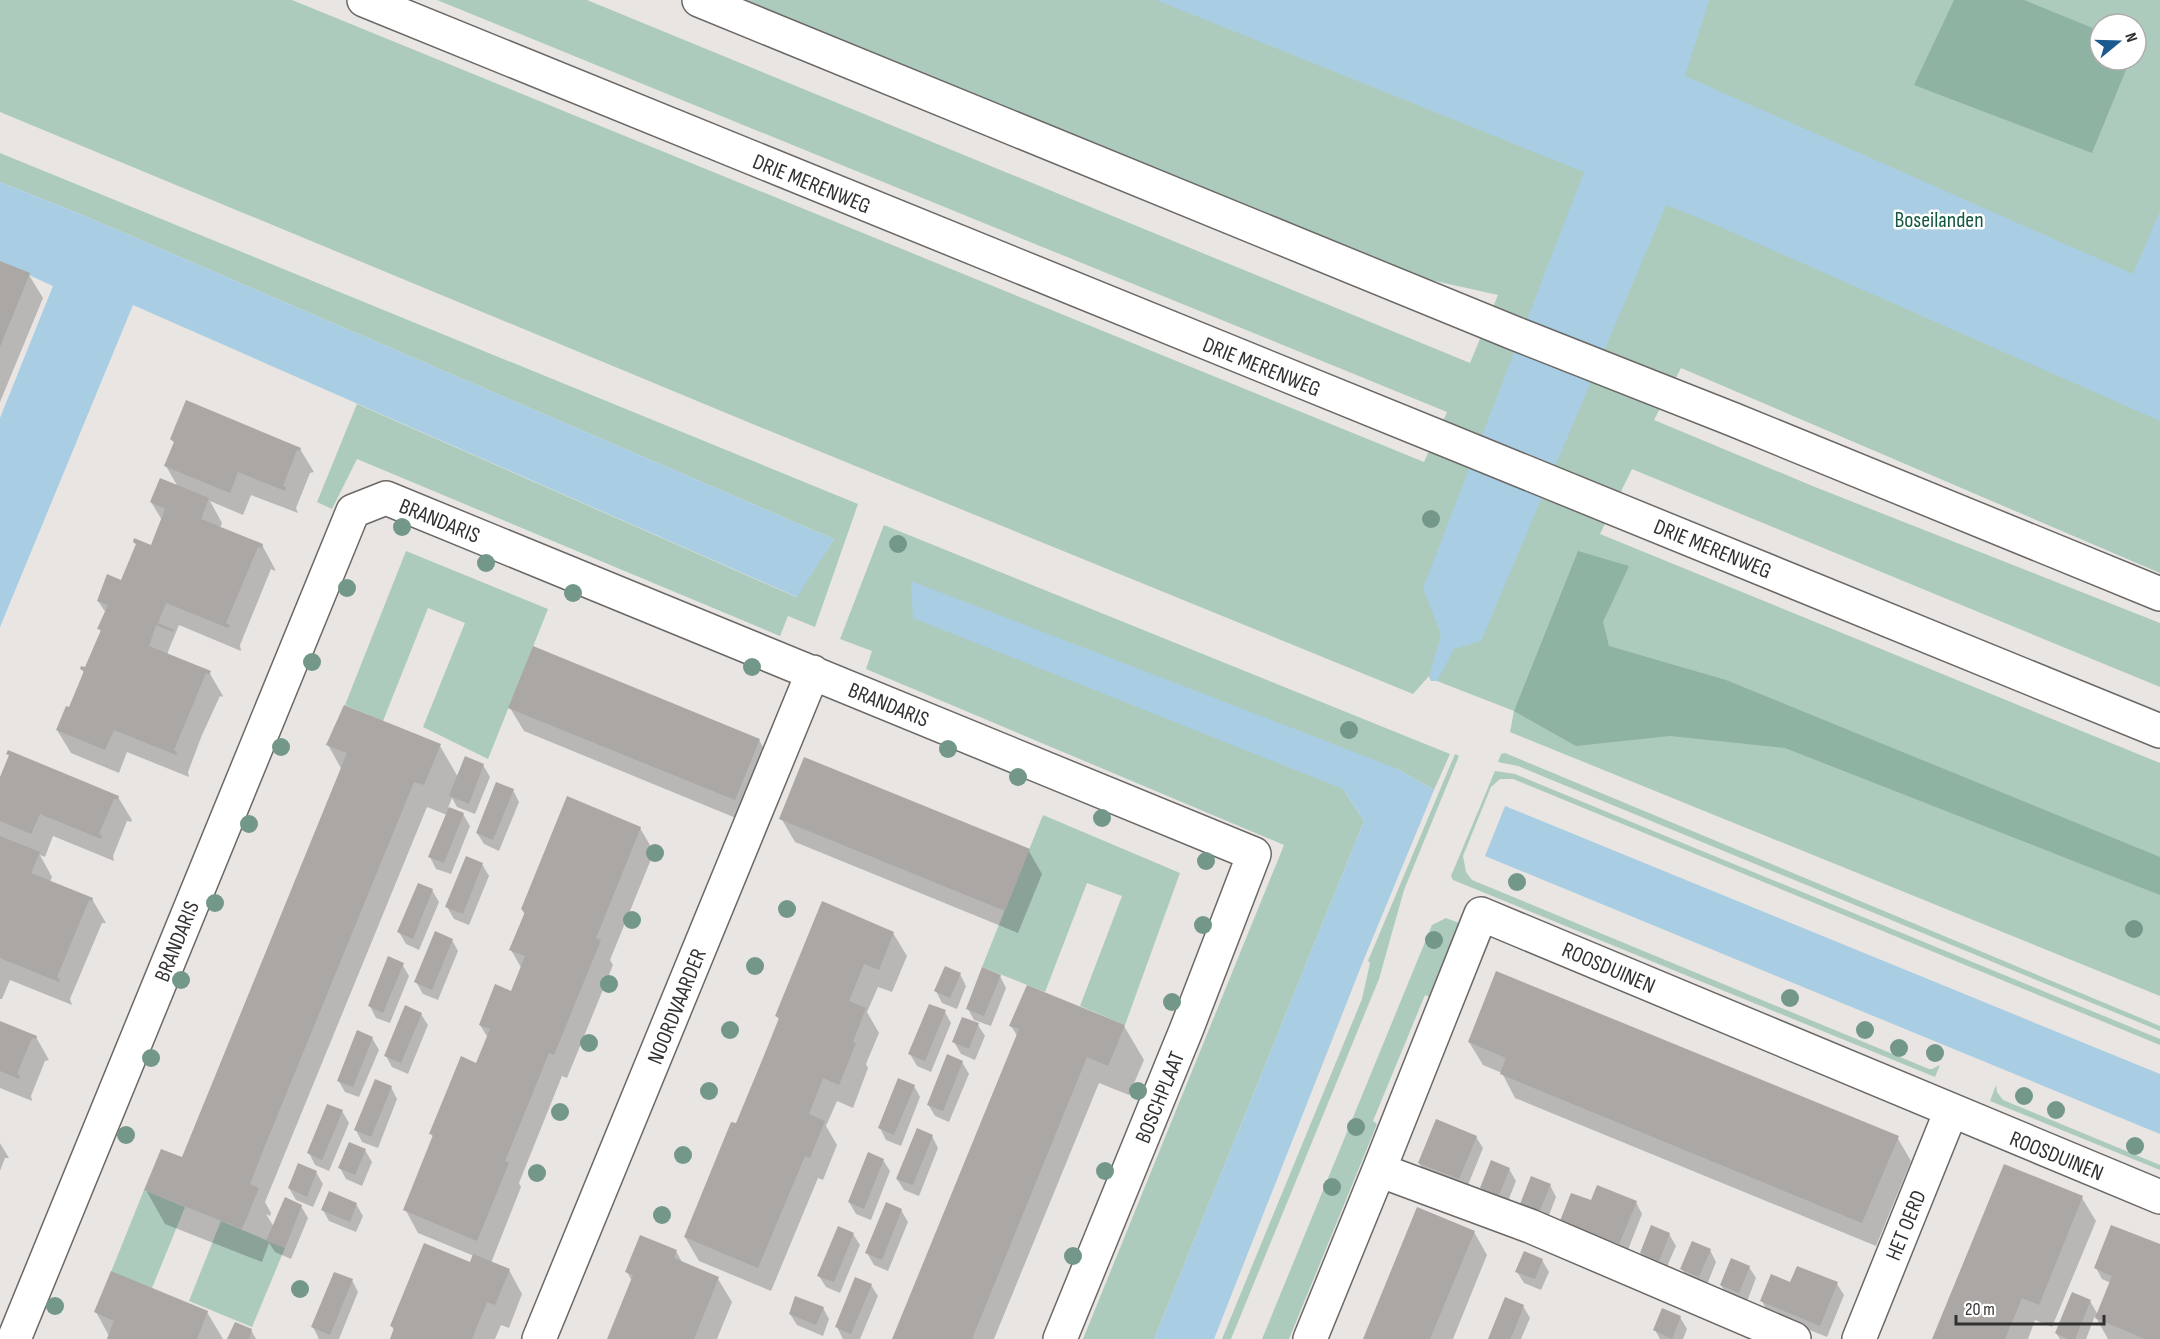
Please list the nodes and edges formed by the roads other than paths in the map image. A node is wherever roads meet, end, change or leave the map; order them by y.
1 (364, 0) edge
2 (699, 0) edge
3 (2160, 594) edge
4 (813, 672) junction
5 (2160, 731) edge
6 (1254, 854) joint
7 (1951, 1111) junction
8 (1379, 1170) junction
9 (2160, 1197) edge
10 (14, 1339) edge
11 (539, 1339) edge
12 (1060, 1339) edge
13 (1310, 1339) edge
14 (1794, 1339) edge
15 (1859, 1339) edge

1 - 5 main road, DRIE MERENWEG
2 - 3 main road
4 - 6 main road, BRANDARIS
4 - 10 main road, BRANDARIS
4 - 11 main road, NOORDVAARDER
6 - 12 main road, BOSCHPLAAT
7 - 8 main road, ROOSDUINEN
7 - 9 main road, ROOSDUINEN
7 - 15 main road, HET OERD
8 - 13 main road, ROOSDUINEN
8 - 14 main road

